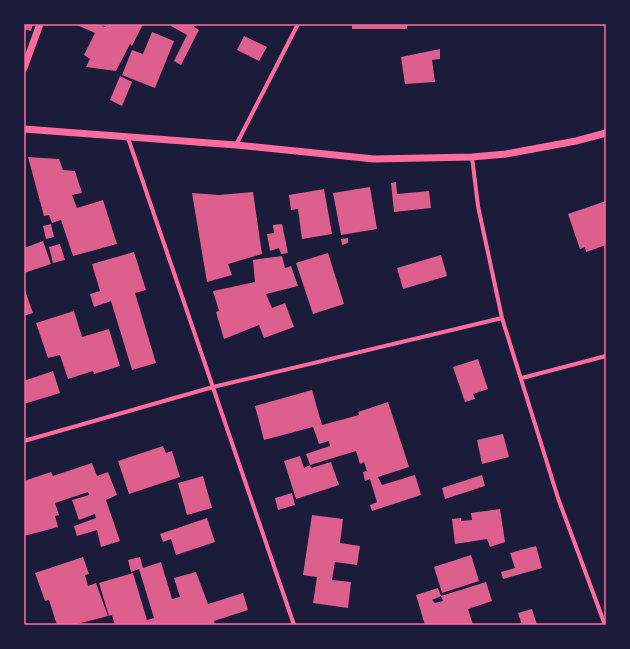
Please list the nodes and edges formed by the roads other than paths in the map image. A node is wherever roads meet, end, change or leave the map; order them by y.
1 (40, 24) edge
2 (298, 24) edge
3 (24, 68) edge
4 (24, 129) edge
5 (606, 133) edge
6 (128, 138) junction
7 (236, 145) junction
8 (472, 157) junction
9 (502, 318) junction
10 (606, 356) edge
11 (522, 378) junction
12 (213, 387) junction
13 (24, 441) edge
14 (294, 625) edge
15 (605, 625) edge

1 - 3 street
2 - 7 street
4 - 6 street
5 - 8 street
6 - 7 street
6 - 12 street
7 - 8 street
8 - 9 street
9 - 11 street
9 - 12 street
10 - 11 street
11 - 15 street
12 - 13 street
12 - 14 street

